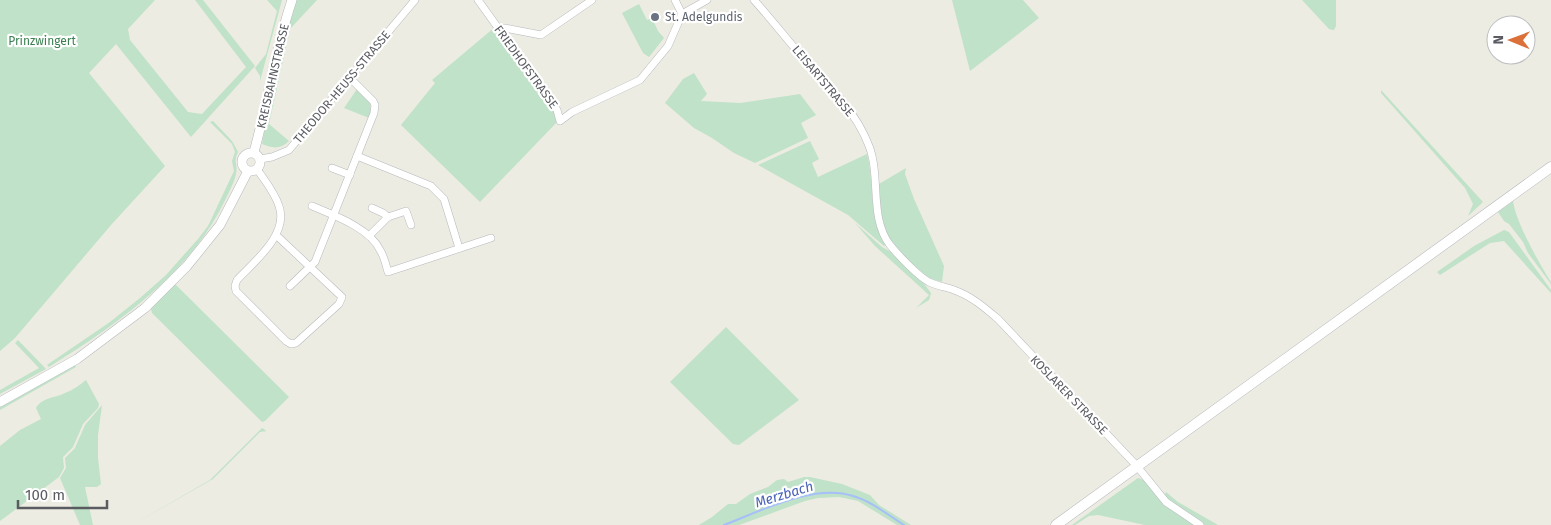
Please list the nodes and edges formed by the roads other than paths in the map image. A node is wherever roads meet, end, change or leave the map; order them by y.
1 (292, 0) edge
2 (415, 0) edge
3 (478, 0) edge
4 (592, 0) edge
5 (674, 0) edge
6 (707, 0) edge
7 (754, 0) edge
8 (682, 14) junction
9 (499, 29) junction
10 (350, 78) junction
11 (257, 156) junction
12 (357, 156) junction
13 (1551, 167) edge
14 (332, 168) dead end
15 (252, 170) junction
16 (350, 175) junction
17 (312, 206) dead end
18 (372, 208) dead end
19 (334, 215) junction
20 (388, 217) junction
21 (411, 225) dead end
22 (276, 235) junction
23 (369, 236) junction
24 (491, 238) dead end
25 (459, 248) junction
26 (310, 268) junction
27 (927, 281) joint
28 (290, 286) dead end
29 (0, 402) edge
30 (1136, 465) junction
31 (1056, 525) edge
32 (1200, 525) edge

1 - 11 street, KREISBAHNSTRASSE
2 - 10 street, THEODOR-HEUSS-STRASSE
3 - 9 street, FRIEDHOFSTRASSE
4 - 9 street
5 - 8 street
6 - 8 street
7 - 27 street, LEISARTSTRASSE
8 - 9 street, FRIEDHOFSTRASSE
10 - 11 street, THEODOR-HEUSS-STRASSE
10 - 12 street
11 - 15 street
11 - 15 street
12 - 16 street
12 - 25 street
13 - 30 main road
14 - 16 street
15 - 22 street
15 - 29 street
16 - 19 street
17 - 19 street
18 - 20 street
19 - 23 street
19 - 26 street
20 - 21 street
20 - 23 street
22 - 26 street
22 - 26 street
23 - 25 street
24 - 25 street
26 - 28 street
27 - 30 street, KOSLARER STRASSE
30 - 31 main road
30 - 32 street, KOSLARER STRASSE

